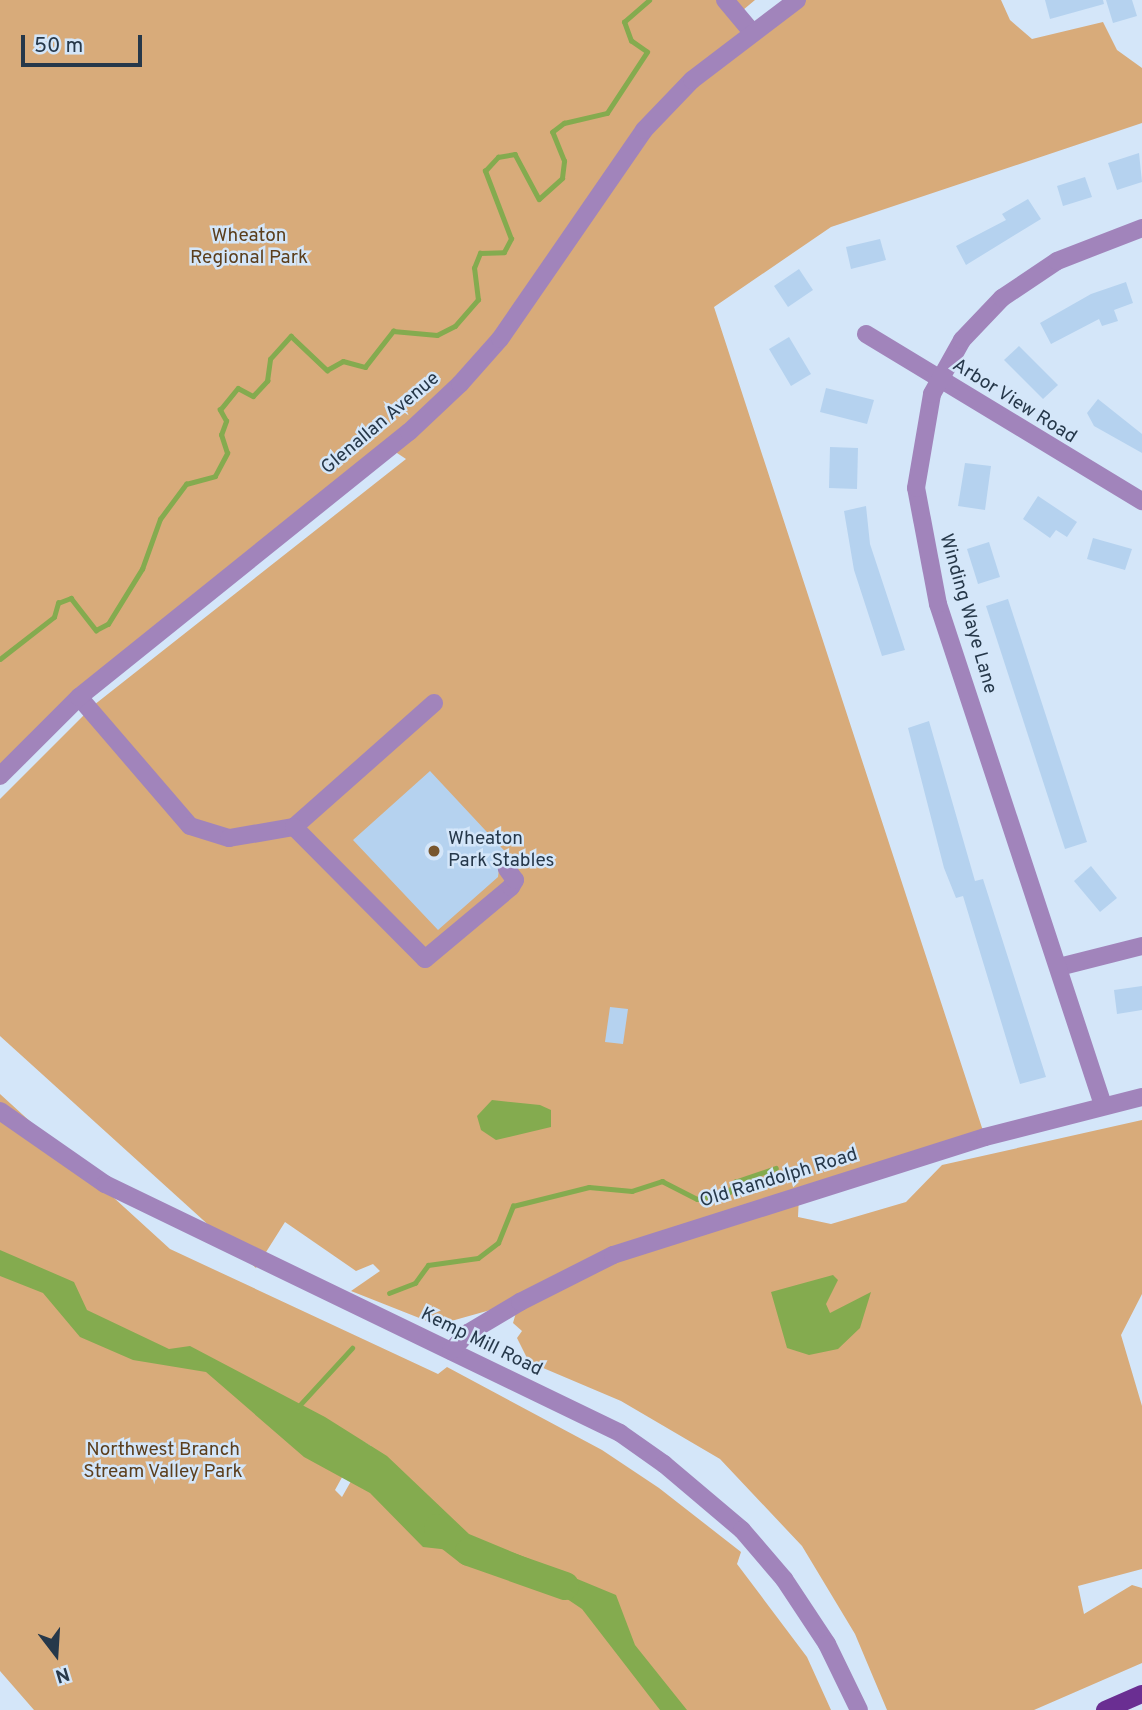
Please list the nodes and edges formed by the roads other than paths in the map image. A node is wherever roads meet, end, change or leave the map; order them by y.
1 (725, 0) edge
2 (797, 0) edge
3 (751, 30) junction
4 (1142, 228) edge
5 (866, 334) dead end
6 (939, 380) junction
7 (1142, 501) edge
8 (79, 697) junction
9 (434, 703) dead end
10 (0, 776) edge
11 (294, 827) junction
12 (507, 869) dead end
13 (1142, 946) edge
14 (1059, 968) junction
15 (1142, 1097) edge
16 (1103, 1105) junction
17 (0, 1111) edge
18 (451, 1351) junction
19 (1142, 1694) edge
20 (859, 1710) edge
21 (1105, 1710) edge

1 - 3 street
2 - 3 street, Glenallan Avenue
3 - 8 street, Glenallan Avenue
4 - 6 street, Winding Waye Lane
5 - 6 street, Arbor View Road
6 - 7 street, Arbor View Road
6 - 14 street, Winding Waye Lane
8 - 10 street, Glenallan Avenue
8 - 11 street
9 - 11 street
11 - 12 street
13 - 14 street
14 - 16 street, Winding Waye Lane
15 - 16 street, Old Randolph Road
16 - 18 street, Old Randolph Road
17 - 18 street, Kemp Mill Road
18 - 20 street, Kemp Mill Road
19 - 21 main road

